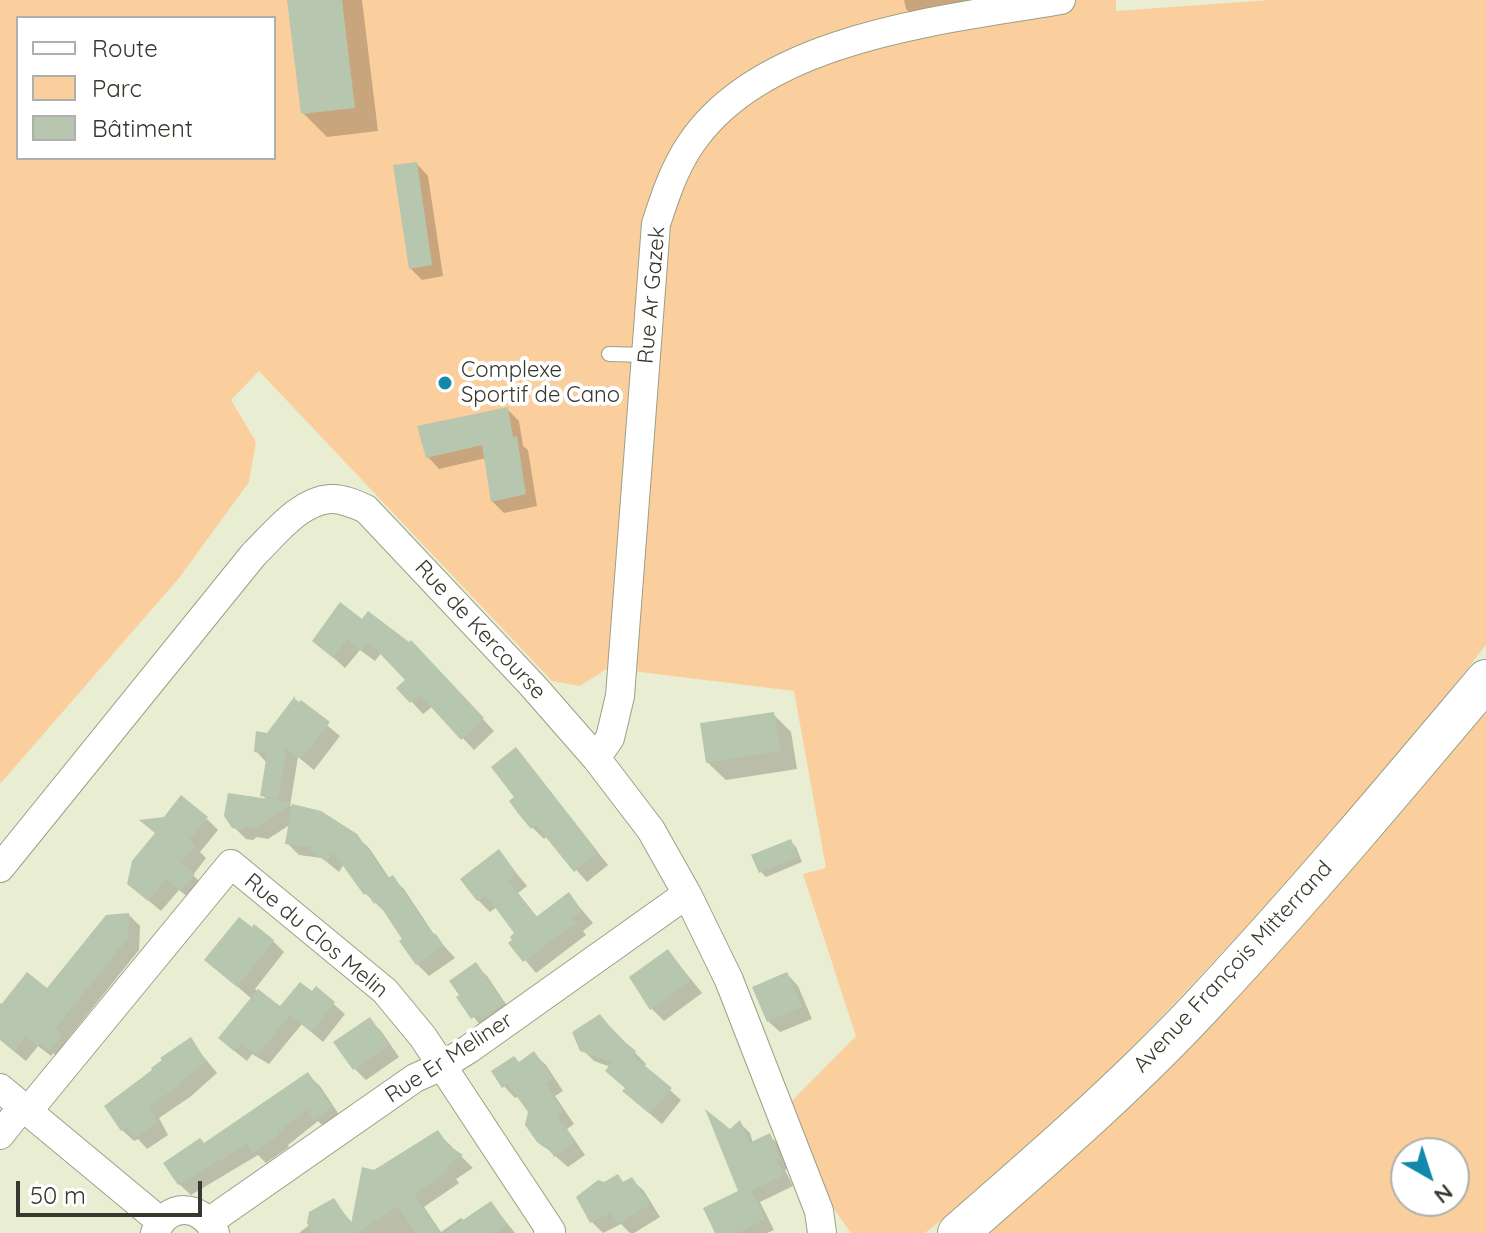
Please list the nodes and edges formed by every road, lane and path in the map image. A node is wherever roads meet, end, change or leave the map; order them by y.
1 (1061, 0) edge
2 (609, 354) dead end
3 (646, 355) junction
4 (1486, 680) edge
5 (596, 758) junction
6 (0, 868) edge
7 (687, 894) junction
8 (442, 1066) junction
9 (0, 1088) edge
10 (26, 1109) junction
11 (0, 1135) edge
12 (158, 1227) edge
13 (212, 1227) edge
14 (548, 1233) edge
15 (822, 1233) edge
16 (958, 1233) edge

1 - 3 street, Rue Ar Gazek
2 - 3 lane
3 - 5 street, Rue Ar Gazek
4 - 16 main road, Avenue François Mitterrand
5 - 6 street, Rue de Kercourse
5 - 7 street, Rue de Kercourse
7 - 8 street, Rue Er Meliner
7 - 15 street, Rue de Kercourse
8 - 10 street, Rue du Clos Melin
8 - 13 street, Rue Er Meliner
8 - 14 street, Rue du Clos Melin
9 - 10 street
10 - 11 street
10 - 12 street
12 - 13 street

